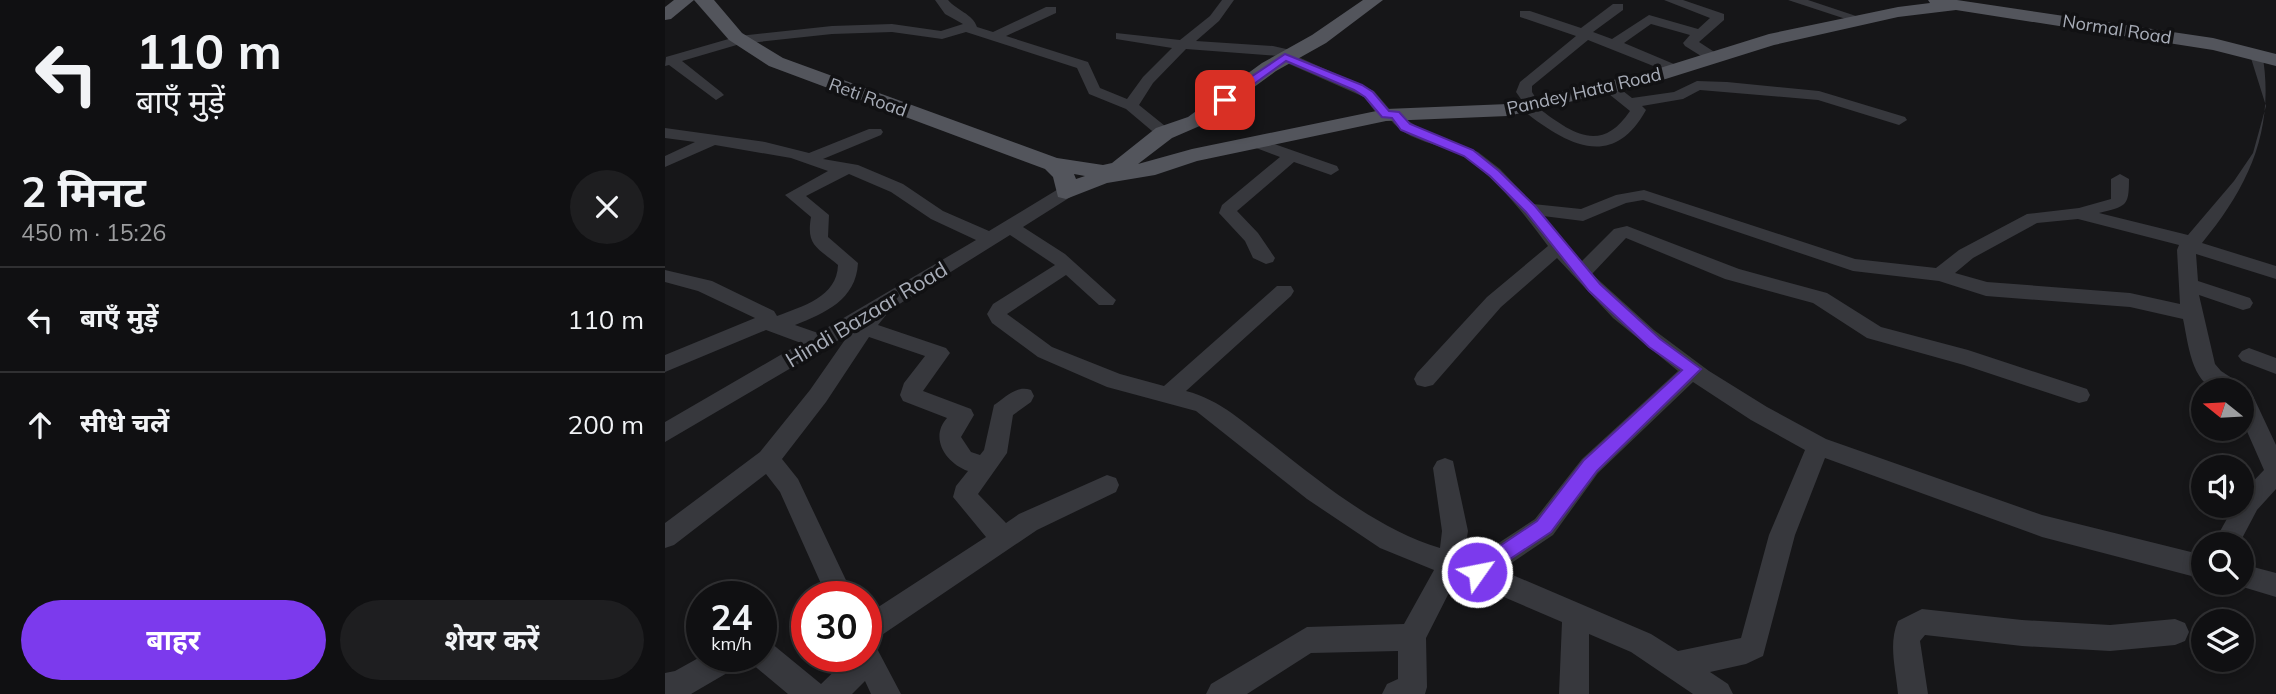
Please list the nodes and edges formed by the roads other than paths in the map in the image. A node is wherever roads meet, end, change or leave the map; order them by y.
1 (685, 0) edge
2 (703, 0) edge
3 (961, 0) edge
4 (1228, 0) edge
5 (1374, 0) edge
6 (1670, 0) edge
7 (1794, 0) edge
8 (1923, 0) edge
9 (1937, 0) edge
10 (943, 3) edge
11 (1956, 5) junction
12 (1618, 7) dead end
13 (1051, 10) dead end
14 (1898, 12) junction
15 (1525, 14) dead end
16 (665, 15) edge
17 (1858, 19) junction
18 (970, 26) junction
19 (1585, 34) junction
20 (1700, 34) junction
21 (1121, 36) dead end
22 (993, 37) junction
23 (739, 40) junction
24 (1614, 44) junction
25 (1183, 45) junction
26 (1288, 55) junction
27 (2257, 55) junction
28 (1714, 58) junction
29 (2276, 60) edge
30 (668, 61) edge
31 (1675, 70) junction
32 (1609, 88) junction
33 (716, 95) dead end
34 (1630, 103) junction
35 (1529, 105) junction
36 (1131, 106) junction
37 (1390, 115) junction
38 (1899, 120) dead end
39 (875, 132) dead end
40 (1164, 133) junction
41 (665, 134) edge
42 (715, 139) junction
43 (1257, 143) junction
44 (1292, 156) junction
45 (809, 159) junction
46 (665, 162) edge
47 (1053, 164) junction
48 (847, 168) junction
49 (1331, 170) dead end
50 (1101, 174) junction
51 (2120, 179) dead end
52 (1066, 192) junction
53 (1530, 209) junction
54 (2079, 213) junction
55 (1011, 227) junction
56 (990, 239) junction
57 (2190, 244) junction
58 (1560, 245) junction
59 (1266, 258) dead end
60 (1067, 266) junction
61 (1582, 272) junction
62 (2276, 274) edge
63 (1940, 275) junction
64 (665, 276) edge
65 (2188, 285) junction
66 (1284, 291) dead end
67 (899, 295) junction
68 (1106, 300) dead end
69 (2243, 303) dead end
70 (2192, 314) junction
71 (771, 323) junction
72 (864, 328) junction
73 (820, 342) junction
74 (2249, 356) dead end
75 (665, 364) edge
76 (2276, 366) edge
77 (1693, 369) junction
78 (2217, 378) edge
79 (1425, 379) dead end
80 (1168, 395) junction
81 (2079, 395) dead end
82 (1023, 396) dead end
83 (2254, 423) edge
84 (665, 433) edge
85 (1818, 446) junction
86 (768, 459) junction
87 (985, 467) junction
88 (1445, 468) dead end
89 (2276, 472) edge
90 (1107, 485) dead end
91 (2232, 532) edge
92 (665, 537) edge
93 (1003, 538) junction
94 (2191, 564) edge
95 (1450, 565) junction
96 (1477, 572) junction
97 (2254, 579) edge
98 (834, 581) edge
99 (2276, 585) edge
100 (1576, 614) junction
101 (2175, 632) dead end
102 (882, 635) edge
103 (1412, 637) junction
104 (777, 666) edge
105 (1675, 666) junction
106 (701, 672) edge
107 (848, 672) edge
108 (877, 672) edge
109 (665, 687) edge
110 (1410, 692) edge
111 (810, 694) edge
112 (831, 694) edge
113 (886, 694) edge
114 (1221, 694) edge
115 (1574, 694) edge
116 (1718, 694) edge
117 (1913, 694) edge

1 - 16 main road
2 - 23 main road, Reti Road
3 - 10 street
4 - 25 street
5 - 26 main road
6 - 20 street
7 - 17 street
8 - 14 main road
9 - 11 main road
10 - 18 street
11 - 14 main road
11 - 27 main road, Normal Road
12 - 19 street
13 - 22 street
14 - 17 main road, Pandey Hata Road
15 - 19 street
17 - 28 main road, Pandey Hata Road
18 - 22 street
18 - 23 street
19 - 24 street
19 - 35 street
20 - 24 street
20 - 28 street
21 - 25 street
22 - 36 street
23 - 30 street
23 - 47 main road, Reti Road
24 - 31 street
25 - 26 street
25 - 36 street
26 - 37 street
26 - 40 main road
27 - 29 main road, Normal Road
27 - 57 street
28 - 31 main road, Pandey Hata Road
30 - 33 street
31 - 32 main road, Pandey Hata Road
32 - 34 street
32 - 35 main road, Pandey Hata Road
34 - 35 street
34 - 38 street
35 - 37 main road, Pandey Hata Road
36 - 40 street
37 - 43 main road, Pandey Hata Road
37 - 53 street
39 - 45 street
40 - 50 main road
41 - 42 street
42 - 45 street
42 - 46 street
43 - 44 street
43 - 50 main road, Pandey Hata Road
44 - 49 street
44 - 59 street
45 - 48 street
47 - 50 main road, Reti Road
47 - 52 main road
48 - 56 street
48 - 71 street
50 - 52 main road
51 - 54 street
52 - 55 street, Hindi Bazaar Road
53 - 58 street
53 - 63 street
54 - 57 street
54 - 63 street
55 - 56 street, Hindi Bazaar Road
55 - 60 street
56 - 67 street, Hindi Bazaar Road
57 - 62 street
57 - 65 street
58 - 61 street
58 - 79 street
60 - 68 street
60 - 80 street
61 - 77 street
61 - 81 street
63 - 70 street
64 - 71 street
65 - 69 street
65 - 70 street
66 - 80 street
67 - 72 street
67 - 73 street, Hindi Bazaar Road
70 - 78 street
71 - 73 street
71 - 75 street
72 - 86 street
72 - 87 street
73 - 84 street, Hindi Bazaar Road
74 - 76 street
77 - 85 street
77 - 96 street
80 - 95 street
82 - 87 street
83 - 89 street
85 - 94 street
85 - 105 street
86 - 92 street
86 - 98 street
87 - 93 street
88 - 95 street
89 - 91 street
90 - 93 street
93 - 102 street
95 - 96 street
95 - 103 street
96 - 100 street
97 - 99 street
100 - 105 street
100 - 115 street
101 - 117 street
103 - 110 street
103 - 114 street
104 - 111 street
105 - 116 street
106 - 109 street
107 - 112 street
108 - 113 street

